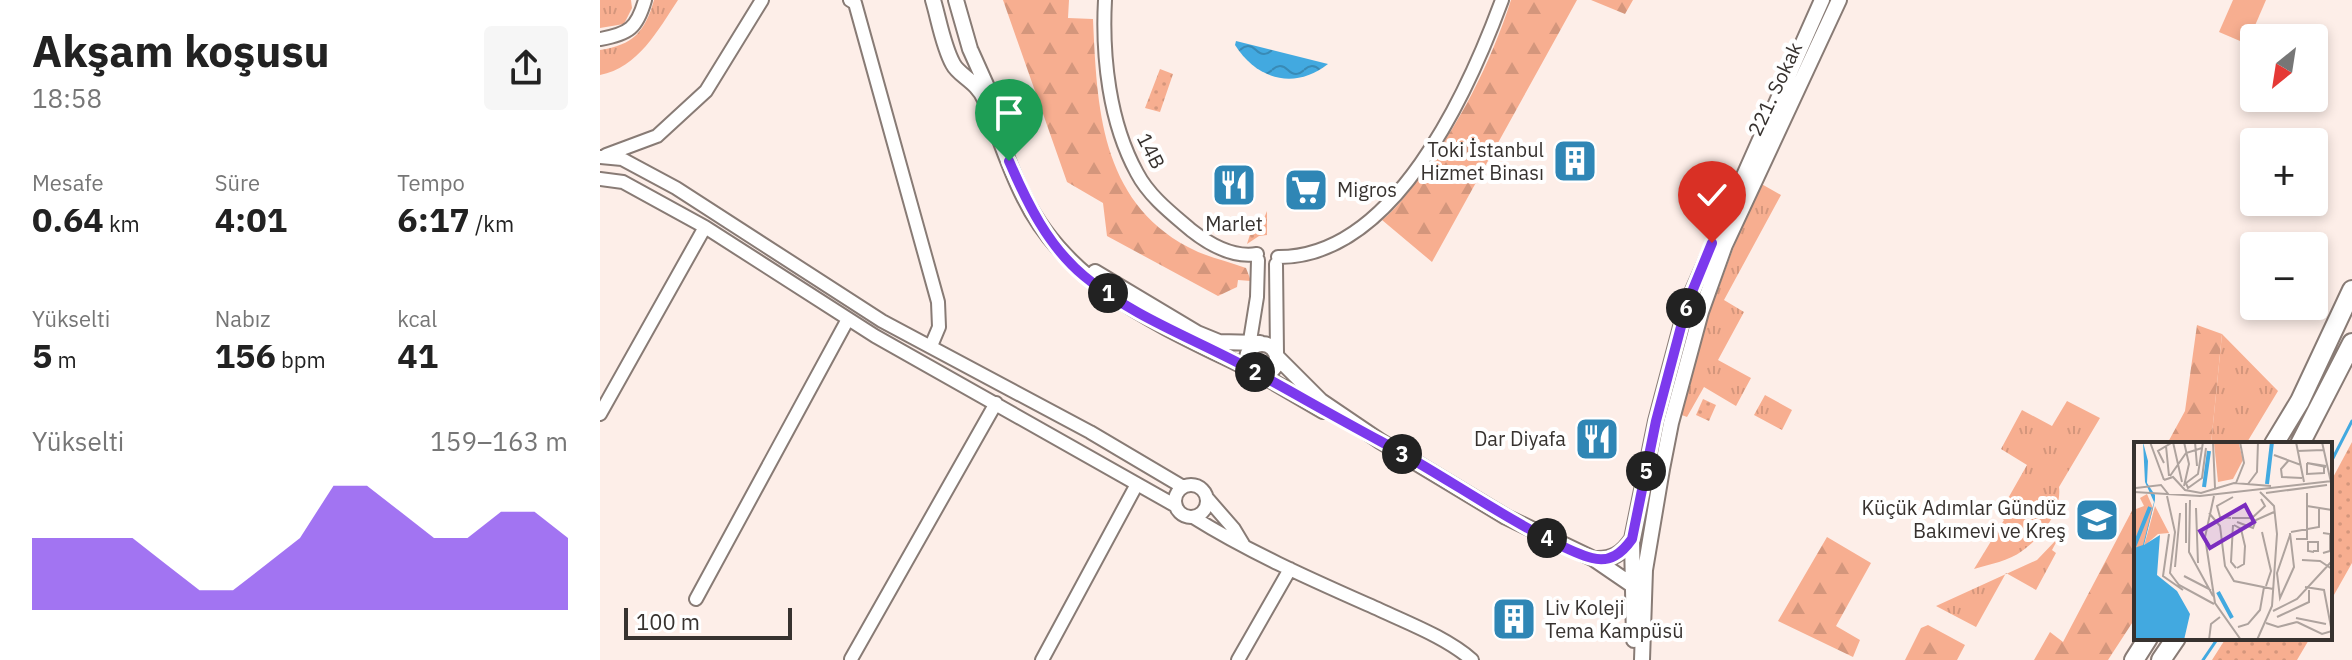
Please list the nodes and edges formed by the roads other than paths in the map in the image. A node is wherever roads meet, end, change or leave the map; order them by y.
1 (645, 0) edge
2 (762, 0) edge
3 (850, 0) edge
4 (933, 0) edge
5 (956, 0) edge
6 (1105, 0) edge
7 (1502, 0) edge
8 (1822, 0) edge
9 (1839, 0) edge
10 (600, 39) edge
11 (602, 156) edge
12 (600, 179) edge
13 (705, 227) junction
14 (2352, 290) edge
15 (848, 319) junction
16 (2352, 343) edge
17 (931, 346) junction
18 (1252, 346) junction
19 (1277, 356) junction
20 (1256, 372) junction
21 (996, 403) junction
22 (600, 414) edge
23 (1380, 441) junction
24 (2275, 442) edge
25 (2301, 442) edge
26 (1137, 484) junction
27 (1183, 487) junction
28 (1207, 498) junction
29 (1176, 506) junction
30 (1193, 517) junction
31 (1632, 539) junction
32 (1243, 544) junction
33 (1594, 559) junction
34 (1290, 569) junction
35 (1632, 585) junction
36 (696, 599) dead end
37 (2147, 640) edge
38 (2175, 640) edge
39 (851, 659) edge
40 (1042, 660) edge
41 (1238, 660) edge
42 (1472, 660) edge
43 (1635, 660) edge
44 (1642, 660) edge
45 (2134, 660) edge
46 (2161, 660) edge

1 - 10 street
2 - 11 street
3 - 17 street
4 - 20 street
5 - 18 street
6 - 18 street, 14B
7 - 19 street
8 - 31 street, 221. Sokak
9 - 44 street, 221. Sokak
11 - 17 street
12 - 13 street
13 - 15 street
13 - 22 street
14 - 24 main road
15 - 21 street
15 - 36 street
16 - 25 main road
17 - 27 street
18 - 19 street
18 - 20 street
19 - 20 street
19 - 23 street
20 - 23 street
21 - 26 street
21 - 39 street
23 - 33 street
26 - 29 street
26 - 40 street
27 - 28 street
27 - 29 street
28 - 30 street
28 - 32 street
29 - 30 street
30 - 32 street
31 - 33 street
31 - 35 street, 221. Sokak
32 - 34 street
33 - 35 street
34 - 41 street
34 - 42 street
35 - 43 street, 221. Sokak
37 - 45 main road
38 - 46 main road

